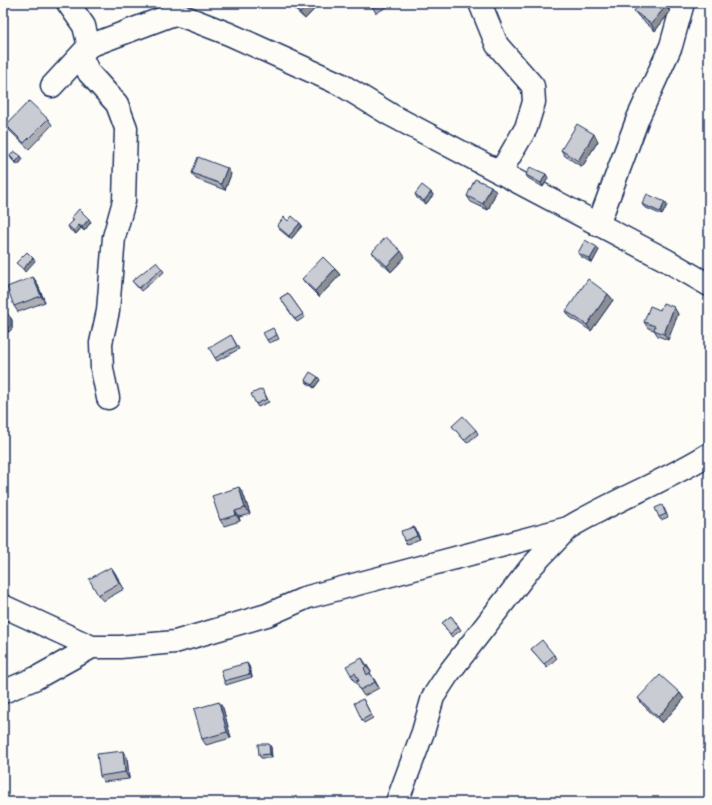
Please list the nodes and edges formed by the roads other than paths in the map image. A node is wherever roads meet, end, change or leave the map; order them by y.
1 (68, 3) edge
2 (480, 3) edge
3 (684, 3) edge
4 (85, 51) junction
5 (52, 86) dead end
6 (500, 173) junction
7 (598, 225) junction
8 (709, 285) edge
9 (108, 398) dead end
10 (709, 454) edge
11 (568, 528) junction
12 (3, 606) edge
13 (92, 647) junction
14 (3, 692) edge
15 (398, 802) edge

1 - 4 street
2 - 6 street
3 - 7 street
4 - 5 street
4 - 6 street
4 - 9 street
6 - 7 street
7 - 8 street
10 - 11 street
11 - 13 street
11 - 15 street
12 - 13 street
13 - 14 street

